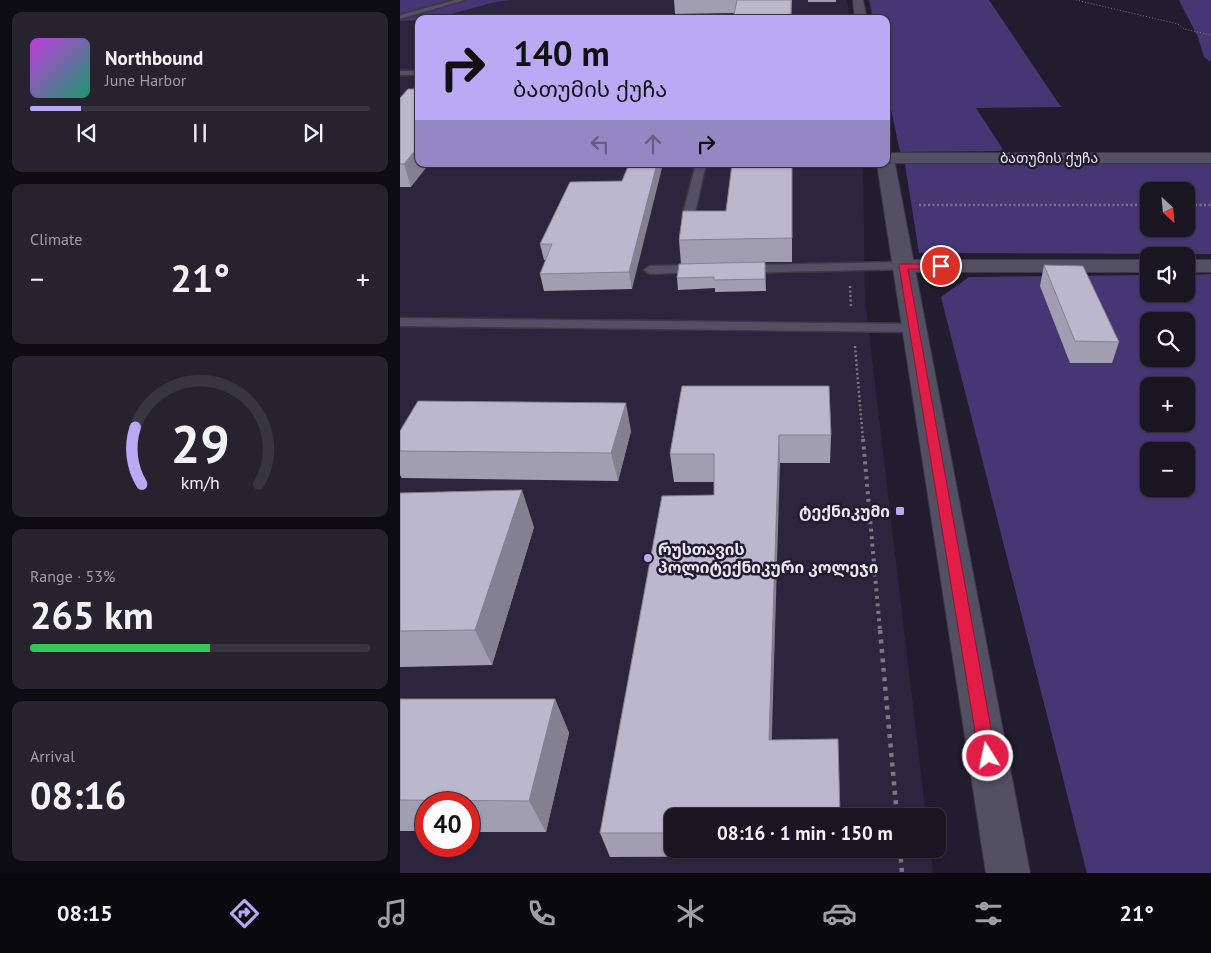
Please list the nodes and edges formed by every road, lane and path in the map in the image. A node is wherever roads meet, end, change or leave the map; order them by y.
1 (462, 0) edge
2 (858, 0) edge
3 (1076, 0) edge
4 (860, 15) edge
5 (400, 17) edge
6 (1211, 35) edge
7 (400, 73) edge
8 (415, 73) edge
9 (890, 158) edge
10 (1211, 158) edge
11 (700, 167) edge
12 (887, 167) edge
13 (893, 205) junction
14 (1140, 205) edge
15 (1195, 205) edge
16 (1211, 205) edge
17 (688, 217) edge
18 (903, 266) junction
19 (1140, 266) edge
20 (1195, 266) edge
21 (1211, 266) edge
22 (848, 267) junction
23 (710, 269) edge
24 (730, 269) edge
25 (650, 270) dead end
26 (400, 322) edge
27 (853, 327) junction
28 (914, 328) junction
29 (896, 808) edge
30 (901, 858) edge
31 (902, 873) edge
32 (1008, 873) edge

1 - 5 lane
2 - 4 street
3 - 6 path
7 - 8 lane
9 - 10 street, ბათუმის ქუჩა
11 - 17 lane
12 - 13 street
13 - 14 path
13 - 18 street
15 - 16 path
18 - 19 street
18 - 22 lane
18 - 28 street
20 - 21 street
22 - 24 lane
22 - 27 path
23 - 25 lane
26 - 27 lane
27 - 28 lane
27 - 29 path
28 - 32 street
30 - 31 path

